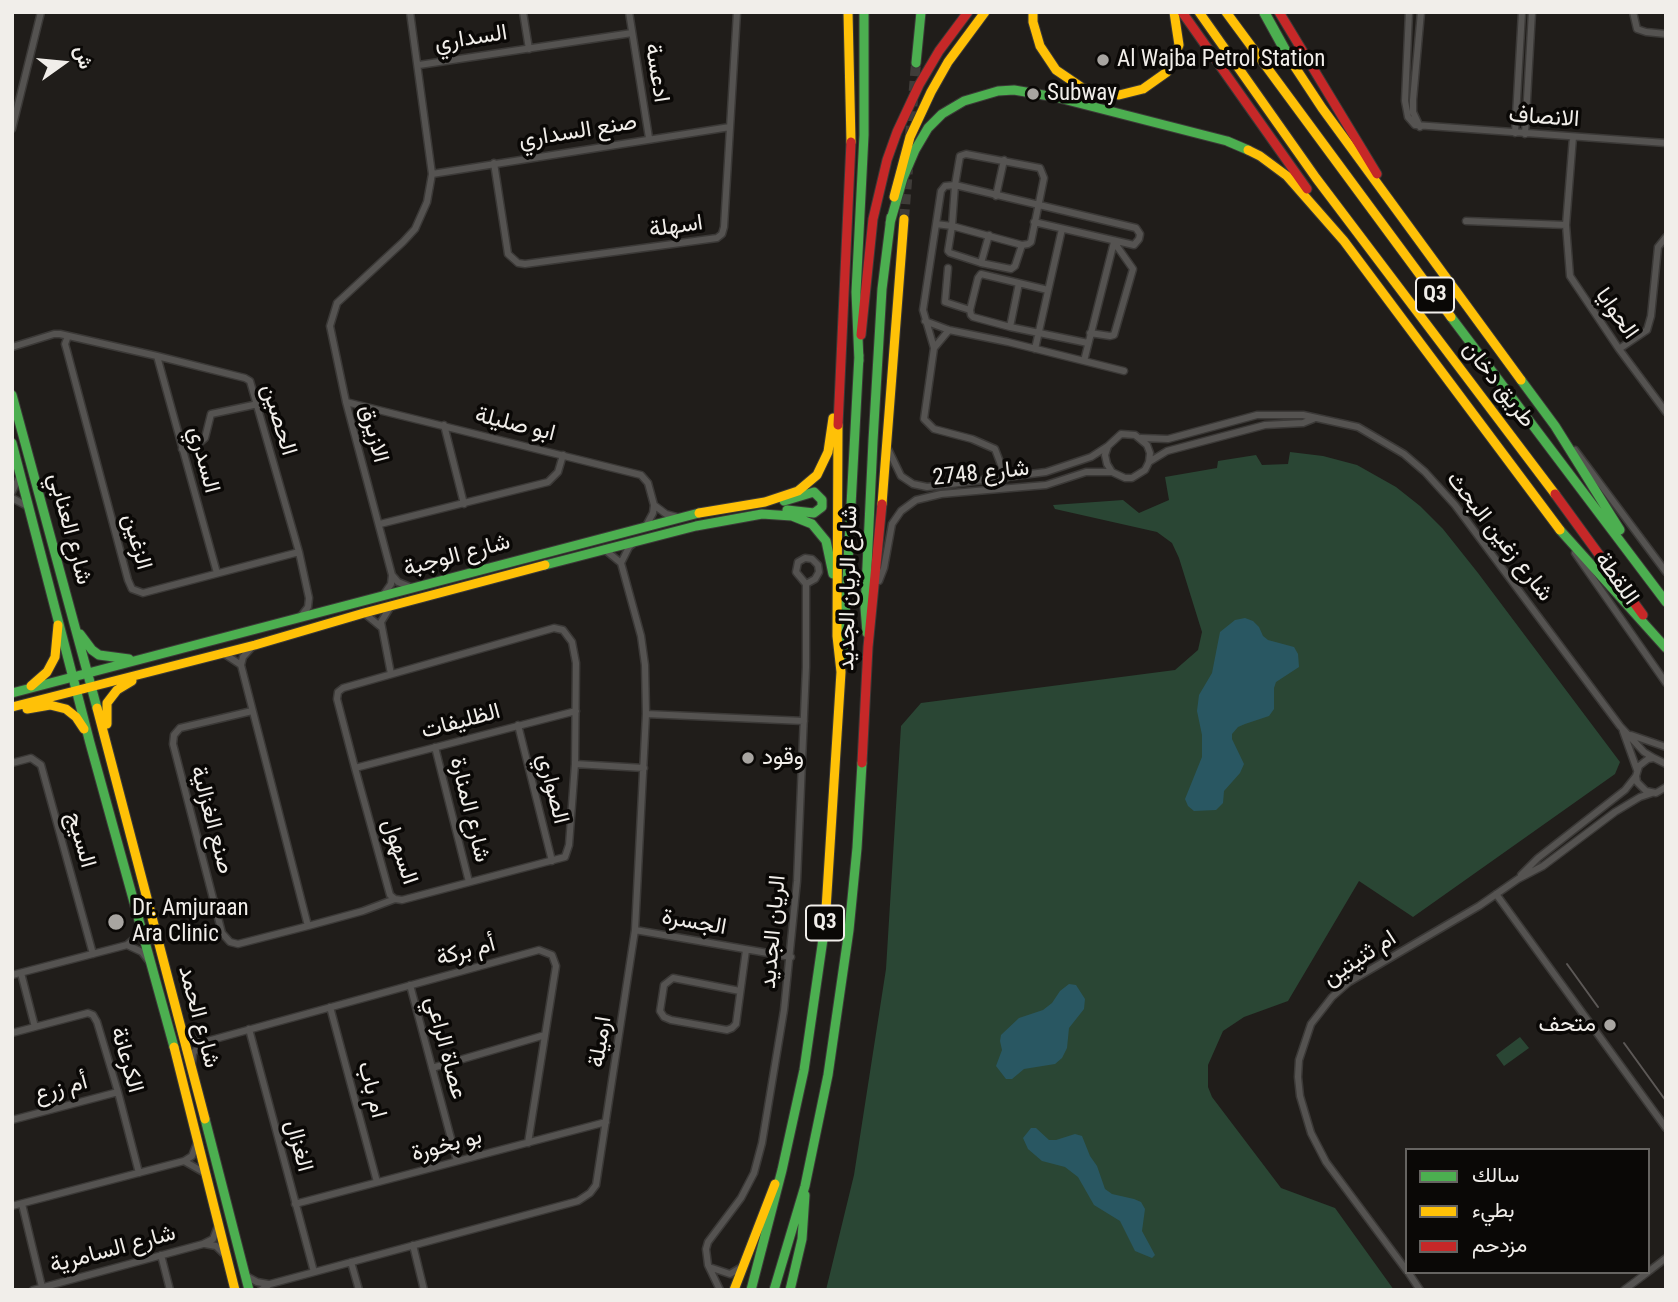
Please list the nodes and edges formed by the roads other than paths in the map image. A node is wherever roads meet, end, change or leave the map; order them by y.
1 (41, 12) edge
2 (410, 12) edge
3 (523, 12) edge
4 (629, 12) edge
5 (737, 12) edge
6 (848, 12) edge
7 (864, 12) edge
8 (920, 12) edge
9 (968, 12) edge
10 (985, 12) edge
11 (1032, 12) edge
12 (1174, 12) edge
13 (1182, 12) edge
14 (1199, 12) edge
15 (1226, 12) edge
16 (1264, 12) edge
17 (1279, 12) edge
18 (1409, 12) edge
19 (1421, 12) edge
20 (1522, 12) edge
21 (1532, 12) edge
22 (1633, 14) edge
23 (632, 33) junction
24 (1666, 34) edge
25 (528, 49) junction
26 (916, 62) tunnel mouth
27 (419, 65) junction
28 (730, 127) junction
29 (1420, 127) junction
30 (12, 129) edge
31 (1515, 133) junction
32 (1525, 134) junction
33 (1573, 137) junction
34 (649, 138) junction
35 (1666, 143) edge
36 (1003, 160) junction
37 (494, 163) junction
38 (432, 174) junction
39 (955, 185) junction
40 (996, 196) junction
41 (1038, 206) junction
42 (904, 219) tunnel mouth
43 (1466, 220) dead end
44 (1034, 222) junction
45 (890, 223) junction
46 (936, 224) junction
47 (1566, 225) junction
48 (952, 226) junction
49 (1062, 229) junction
50 (1414, 234) junction
51 (989, 235) junction
52 (1666, 237) edge
53 (1345, 241) junction
54 (1114, 242) junction
55 (1022, 245) junction
56 (981, 263) junction
57 (948, 268) dead end
58 (1019, 283) junction
59 (1048, 290) junction
60 (970, 310) junction
61 (925, 321) junction
62 (1010, 327) junction
63 (949, 330) junction
64 (1039, 331) junction
65 (1090, 333) junction
66 (68, 336) junction
67 (1088, 343) junction
68 (12, 347) edge
69 (934, 348) junction
70 (1035, 349) junction
71 (1619, 349) junction
72 (157, 356) junction
73 (859, 361) junction
74 (1084, 361) junction
75 (1124, 371) dead end
76 (839, 384) junction
77 (12, 395) edge
78 (346, 402) junction
79 (258, 404) junction
80 (1666, 412) edge
81 (1313, 419) junction
82 (444, 425) junction
83 (1555, 426) junction
84 (1141, 438) junction
85 (12, 443) edge
86 (887, 444) junction
87 (1108, 446) junction
88 (182, 449) junction
89 (563, 455) junction
90 (1149, 462) junction
91 (1112, 472) junction
92 (21, 475) junction
93 (1030, 475) junction
94 (1006, 478) junction
95 (1033, 486) junction
96 (12, 492) edge
97 (12, 498) edge
98 (765, 502) junction
99 (464, 503) junction
100 (654, 505) junction
101 (30, 509) junction
102 (762, 514) junction
103 (679, 518) junction
104 (380, 524) junction
105 (646, 526) junction
106 (1560, 531) junction
107 (38, 541) junction
108 (636, 541) junction
109 (604, 550) junction
110 (299, 552) junction
111 (621, 563) junction
112 (1666, 572) edge
113 (217, 573) junction
114 (392, 575) junction
115 (1647, 576) junction
116 (806, 584) dead end
117 (416, 588) junction
118 (837, 592) junction
119 (875, 593) junction
120 (380, 596) junction
121 (1666, 602) edge
122 (392, 605) junction
123 (364, 613) junction
124 (58, 614) junction
125 (297, 619) junction
126 (381, 627) junction
127 (77, 629) junction
128 (245, 632) junction
129 (255, 645) junction
130 (1666, 647) edge
131 (868, 648) junction
132 (223, 653) junction
133 (138, 660) junction
134 (241, 665) junction
135 (841, 672) junction
136 (391, 674) junction
137 (143, 675) junction
138 (82, 682) junction
139 (1666, 683) edge
140 (27, 689) junction
141 (12, 693) edge
142 (12, 707) edge
143 (576, 710) junction
144 (252, 711) junction
145 (646, 714) junction
146 (804, 721) junction
147 (518, 725) junction
148 (1620, 726) junction
149 (1626, 732) junction
150 (90, 743) junction
151 (435, 747) junction
152 (1666, 747) edge
153 (1666, 756) edge
154 (1656, 759) junction
155 (111, 762) junction
156 (12, 763) edge
157 (575, 764) junction
158 (1666, 764) edge
159 (355, 768) junction
160 (644, 768) junction
161 (1636, 773) junction
162 (1666, 787) edge
163 (1652, 793) junction
164 (127, 823) junction
165 (1579, 826) junction
166 (1586, 834) junction
167 (1562, 839) junction
168 (1551, 848) junction
169 (1567, 849) junction
170 (1556, 856) junction
171 (552, 861) junction
172 (1518, 879) junction
173 (469, 882) junction
174 (1496, 894) junction
175 (395, 899) junction
176 (139, 921) junction
177 (308, 926) junction
178 (635, 930) junction
179 (127, 945) junction
180 (746, 950) junction
181 (93, 954) junction
182 (791, 957) junction
183 (151, 963) junction
184 (21, 973) junction
185 (12, 975) edge
186 (410, 985) junction
187 (740, 991) junction
188 (330, 1007) junction
189 (35, 1027) junction
190 (181, 1028) junction
191 (249, 1029) junction
192 (12, 1033) edge
193 (545, 1035) junction
194 (204, 1042) junction
195 (191, 1067) junction
196 (432, 1068) junction
197 (118, 1092) junction
198 (12, 1120) edge
199 (606, 1122) junction
200 (1666, 1128) edge
201 (197, 1143) junction
202 (528, 1143) junction
203 (184, 1161) junction
204 (457, 1161) junction
205 (782, 1170) junction
206 (139, 1173) junction
207 (205, 1173) junction
208 (377, 1182) junction
209 (806, 1186) junction
210 (22, 1204) junction
211 (295, 1204) junction
212 (12, 1206) edge
213 (218, 1224) junction
214 (203, 1244) junction
215 (413, 1245) junction
216 (161, 1255) junction
217 (227, 1257) junction
218 (1666, 1258) edge
219 (351, 1262) junction
220 (708, 1265) junction
221 (742, 1267) junction
222 (1405, 1269) edge
223 (1650, 1270) edge
224 (314, 1272) junction
225 (1408, 1274) edge
226 (1645, 1274) edge
227 (246, 1275) junction
228 (270, 1284) junction
229 (42, 1287) junction
230 (33, 1290) edge
231 (170, 1290) edge
232 (235, 1290) edge
233 (249, 1290) edge
234 (261, 1290) edge
235 (359, 1290) edge
236 (425, 1290) edge
237 (720, 1290) edge
238 (734, 1290) edge
239 (751, 1290) edge
240 (774, 1290) edge
241 (790, 1290) edge
242 (1420, 1290) edge
243 (1624, 1290) edge

1 - 30 street
2 - 27 street
3 - 25 street, السداري
4 - 23 street, ادعسة
5 - 28 street, اسهلة
6 - 76 main road
7 - 73 main road
8 - 26 main road
9 - 73 main road, شارع الريان الجديد / Q3
10 - 45 main road, شارع الريان الجديد
11 - 12 main road
13 - 53 main road
14 - 130 main road, طريق دخان
15 - 115 main road, طريق دخان / Q3
16 - 50 main road, bridge
17 - 50 main road
18 - 29 street
19 - 29 street
20 - 31 street
21 - 32 street
22 - 24 street
23 - 25 street, السداري
23 - 34 street, ادعسة
25 - 27 street, السداري
27 - 38 street
28 - 34 street, صنع السداري
28 - 37 street, اسهلة
29 - 31 street, الانصاف
31 - 32 street, الانصاف
32 - 33 street, الانصاف
33 - 35 street, الانصاف
33 - 47 street, الحوايا
34 - 37 street, صنع السداري
36 - 39 street
36 - 40 street
36 - 41 street
37 - 38 street, صنع السداري
38 - 78 street, الازيرق
39 - 40 street
39 - 46 street
39 - 48 street
40 - 41 street
41 - 44 street
41 - 54 street
42 - 86 main road
43 - 47 street
44 - 49 street
44 - 55 street
45 - 53 main road
45 - 131 main road, شارع الريان الجديد
46 - 48 street
46 - 61 street
47 - 71 street, الحوايا
48 - 51 street
48 - 56 street
49 - 54 street
49 - 59 street
50 - 83 main road
51 - 55 street
51 - 56 street
52 - 71 street
53 - 106 main road
54 - 65 street
54 - 65 street
55 - 56 street
57 - 60 street
58 - 59 street
58 - 60 street
58 - 62 street
59 - 64 street
60 - 62 street
61 - 63 street
61 - 69 street
62 - 64 street
63 - 69 street
63 - 70 street
64 - 67 street
64 - 70 street
65 - 67 street
66 - 68 street, الحصين
66 - 72 street, الحصين
66 - 113 street, الزغين
67 - 74 street
69 - 94 street
70 - 74 street
71 - 80 street, الحوايا
72 - 79 street, الحصين
72 - 88 street, السدري
73 - 135 main road, شارع الريان الجديد / Q3
74 - 75 street
76 - 98 main road, شارع الوجبة
76 - 118 main road
77 - 127 main road, شارع العنابي
78 - 82 street, ابو صليلة
78 - 104 street, الازيرق
79 - 88 street
79 - 110 street, الحصين
81 - 84 street, شارع زغين البحث
81 - 90 street, شارع زغين البحث
81 - 148 street, شارع زغين البحث
82 - 89 street, ابو صليلة
82 - 99 street
83 - 112 street, اللقطة
83 - 115 main road
84 - 87 street
84 - 90 street
85 - 92 main road, شارع العنابي
86 - 94 street, شارع 2748
86 - 119 main road
87 - 91 street
87 - 93 street, شارع 2748
88 - 113 street, السدري
89 - 99 street
89 - 100 street, ابو صليلة
90 - 91 street
91 - 95 street, شارع 2748
92 - 96 street
92 - 101 main road, شارع العنابي
93 - 94 street, شارع 2748
93 - 95 street
95 - 119 street, شارع 2748
97 - 101 street
98 - 102 main road
98 - 103 main road, شارع الوجبة
99 - 104 street
100 - 103 street
100 - 105 street
101 - 107 main road, شارع العنابي
102 - 108 main road, شارع الوجبة
102 - 118 main road, شارع الوجبة
103 - 105 main road, شارع الوجبة
104 - 114 street, الازيرق
105 - 117 main road, شارع الوجبة
106 - 130 main road
106 - 139 street, اللقطة
107 - 124 main road, شارع العنابي
107 - 138 main road
108 - 109 main road, شارع الوجبة
108 - 111 street
109 - 111 street
109 - 122 main road, شارع الوجبة
110 - 113 street, الزغين
110 - 125 street, الحصين
111 - 145 street, ارميلة
114 - 117 street
114 - 120 street
115 - 121 main road, اللقطة
116 - 146 street, الريان الجديد
117 - 120 main road, شارع الوجبة
118 - 135 main road
119 - 131 main road
120 - 125 main road, شارع الوجبة
122 - 123 main road, شارع الوجبة
122 - 126 street
123 - 126 street
123 - 129 main road, شارع الوجبة
124 - 138 main road, شارع العنابي
124 - 140 main road
125 - 128 main road, شارع الوجبة
126 - 136 street
127 - 133 main road
127 - 138 main road, شارع العنابي
128 - 133 main road, شارع الوجبة
128 - 138 main road
129 - 132 main road, شارع الوجبة
129 - 134 street
131 - 209 main road, شارع الريان الجديد / Q3
132 - 134 street
132 - 137 main road, شارع الوجبة
133 - 138 main road, شارع الوجبة
134 - 144 street
135 - 205 main road, شارع الريان الجديد / Q3
136 - 143 street, السهول
136 - 159 street, السهول
137 - 138 main road, شارع الوجبة
137 - 155 main road
138 - 140 main road, شارع الوجبة
138 - 142 main road
138 - 150 main road, شارع الحمد
138 - 155 main road, شارع الحمد
138 - 164 main road
140 - 141 main road, شارع الوجبة
142 - 150 main road
143 - 147 street, الظليفات
143 - 157 street, السهول
144 - 177 street
144 - 177 street, صنع الغزالية
145 - 146 street
145 - 160 street, ارميلة
146 - 182 street, الريان الجديد
147 - 151 street, الظليفات
147 - 171 street, الصواري
148 - 149 street, شارع زغين البحث
148 - 161 street, شارع زغين البحث
149 - 152 street
149 - 154 street, شارع زغين البحث
150 - 176 main road, شارع الحمد
151 - 159 street, الظليفات
151 - 173 street, شارع المنارة
153 - 154 street
154 - 158 street, شارع زغين البحث
154 - 161 street, ام ثنيتين
155 - 164 main road, شارع الحمد
156 - 181 street, السيج
157 - 160 street
157 - 171 street, السهول
159 - 175 street, السهول
160 - 178 street, ارميلة
161 - 163 street
161 - 165 street, ام ثنيتين
162 - 163 street, ام ثنيتين
163 - 166 street, ام ثنيتين
164 - 190 main road, شارع الحمد
165 - 166 street
165 - 167 street, ام ثنيتين
166 - 169 street, ام ثنيتين
167 - 168 street, ام ثنيتين
167 - 169 street
168 - 170 street
168 - 172 street, ام ثنيتين
169 - 170 street, ام ثنيتين
170 - 172 street, ام ثنيتين
171 - 173 street, السهول
172 - 174 street, ام ثنيتين
173 - 175 street, السهول
174 - 200 street
174 - 222 street, ام ثنيتين
175 - 177 street
176 - 179 street
176 - 183 main road, شارع الحمد
178 - 180 street, الجسرة
178 - 199 street, ارميلة
179 - 181 street
179 - 183 street
180 - 182 street, الجسرة
180 - 187 street, الجسرة
181 - 184 street
182 - 220 street, الريان الجديد
183 - 201 main road, شارع الحمد
184 - 185 street
184 - 189 street
186 - 188 street, أم بركة
186 - 193 street, أم بركة
186 - 196 street, عصاة الراعي
187 - 187 street, الجسرة
188 - 191 street, أم بركة
188 - 208 street, ام باب
189 - 192 street, الكرعانة
189 - 197 street, الكرعانة
190 - 194 street
190 - 195 main road, شارع الحمد
191 - 194 street, أم بركة
191 - 211 street, الغزال
193 - 196 street
193 - 202 street, أم بركة
194 - 195 street
195 - 227 main road, شارع الحمد
196 - 204 street, عصاة الراعي
197 - 198 street, أم زرع
197 - 206 street, الكرعانة
199 - 202 street, بو بخورة
199 - 215 street, ارميلة
201 - 203 street
201 - 207 main road, شارع الحمد
202 - 204 street, بو بخورة
203 - 206 street
203 - 207 street
204 - 208 street, بو بخورة
205 - 221 main road, شارع الريان الجديد
205 - 239 main road, شارع الريان الجديد / Q3
206 - 210 street
207 - 213 main road, شارع الحمد
208 - 211 street, بو بخورة
209 - 240 main road, شارع الريان الجديد / Q3
209 - 241 main road, شارع الريان الجديد
210 - 212 street
210 - 229 street
211 - 224 street, الغزال
213 - 214 street, شارع السامرية
213 - 217 main road, شارع الحمد
214 - 216 street, شارع السامرية
214 - 217 street, شارع السامرية
215 - 219 street, ارميلة
215 - 236 street
216 - 229 street, شارع السامرية
216 - 231 street
217 - 232 main road, شارع الحمد
218 - 223 street
219 - 224 street, ارميلة
219 - 235 street
220 - 221 street
220 - 237 street
221 - 238 main road, شارع الريان الجديد
224 - 228 street, ارميلة
225 - 242 street, ام ثنيتين
226 - 243 street
227 - 228 street
227 - 233 main road, شارع الحمد
228 - 234 street, ارميلة
229 - 230 street, شارع السامرية

